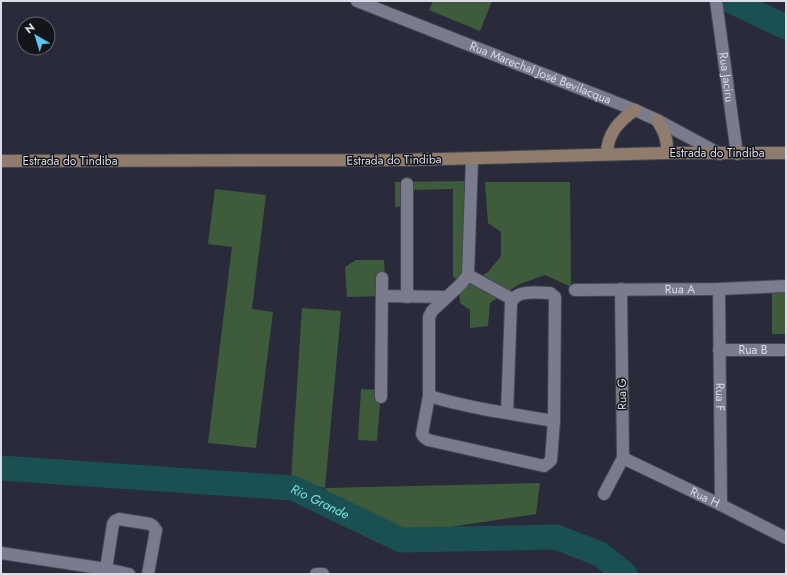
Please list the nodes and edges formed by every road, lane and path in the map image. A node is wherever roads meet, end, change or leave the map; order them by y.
1 (357, 1) edge
2 (716, 1) edge
3 (635, 110) junction
4 (657, 120) junction
5 (667, 153) junction
6 (786, 153) edge
7 (607, 154) junction
8 (720, 154) junction
9 (737, 154) junction
10 (472, 159) junction
11 (1, 161) edge
12 (407, 184) dead end
13 (468, 274) junction
14 (382, 278) dead end
15 (786, 286) edge
16 (720, 289) junction
17 (575, 290) dead end
18 (621, 290) junction
19 (382, 296) junction
20 (407, 297) junction
21 (446, 297) junction
22 (512, 299) junction
23 (719, 350) junction
24 (786, 350) edge
25 (429, 396) junction
26 (381, 397) dead end
27 (508, 413) junction
28 (554, 421) junction
29 (623, 458) junction
30 (604, 494) dead end
31 (722, 505) junction
32 (786, 538) edge
33 (1, 553) edge
34 (106, 569) junction
35 (129, 574) edge
36 (148, 574) edge
37 (316, 574) edge
38 (323, 574) edge

1 - 3 street, Rua Marechal José Bevilacqua
2 - 9 street, Rua Jaciru
3 - 4 street, Rua Marechal José Bevilacqua
3 - 7 main road
4 - 5 main road
4 - 8 street, Rua Marechal José Bevilacqua
5 - 7 main road, Estrada do Tindiba
5 - 8 main road, Estrada do Tindiba
6 - 9 main road, Estrada do Tindiba
7 - 10 main road, Estrada do Tindiba
8 - 9 main road, Estrada do Tindiba
10 - 11 main road, Estrada do Tindiba
10 - 13 street
12 - 20 street
13 - 21 street
13 - 22 street
14 - 19 street
15 - 16 street, Rua A
16 - 18 street, Rua A
16 - 23 street, Rua F
17 - 18 street, Rua A
18 - 29 street, Rua G
19 - 20 street
19 - 26 street
20 - 21 street
21 - 25 street
22 - 27 street
22 - 28 street
23 - 24 street, Rua B
23 - 31 street, Rua F
25 - 27 street
25 - 28 street
27 - 28 street
29 - 30 street, Rua G
29 - 31 street, Rua H
31 - 32 street, Rua H
33 - 34 street
34 - 35 street
34 - 36 street
37 - 38 street

